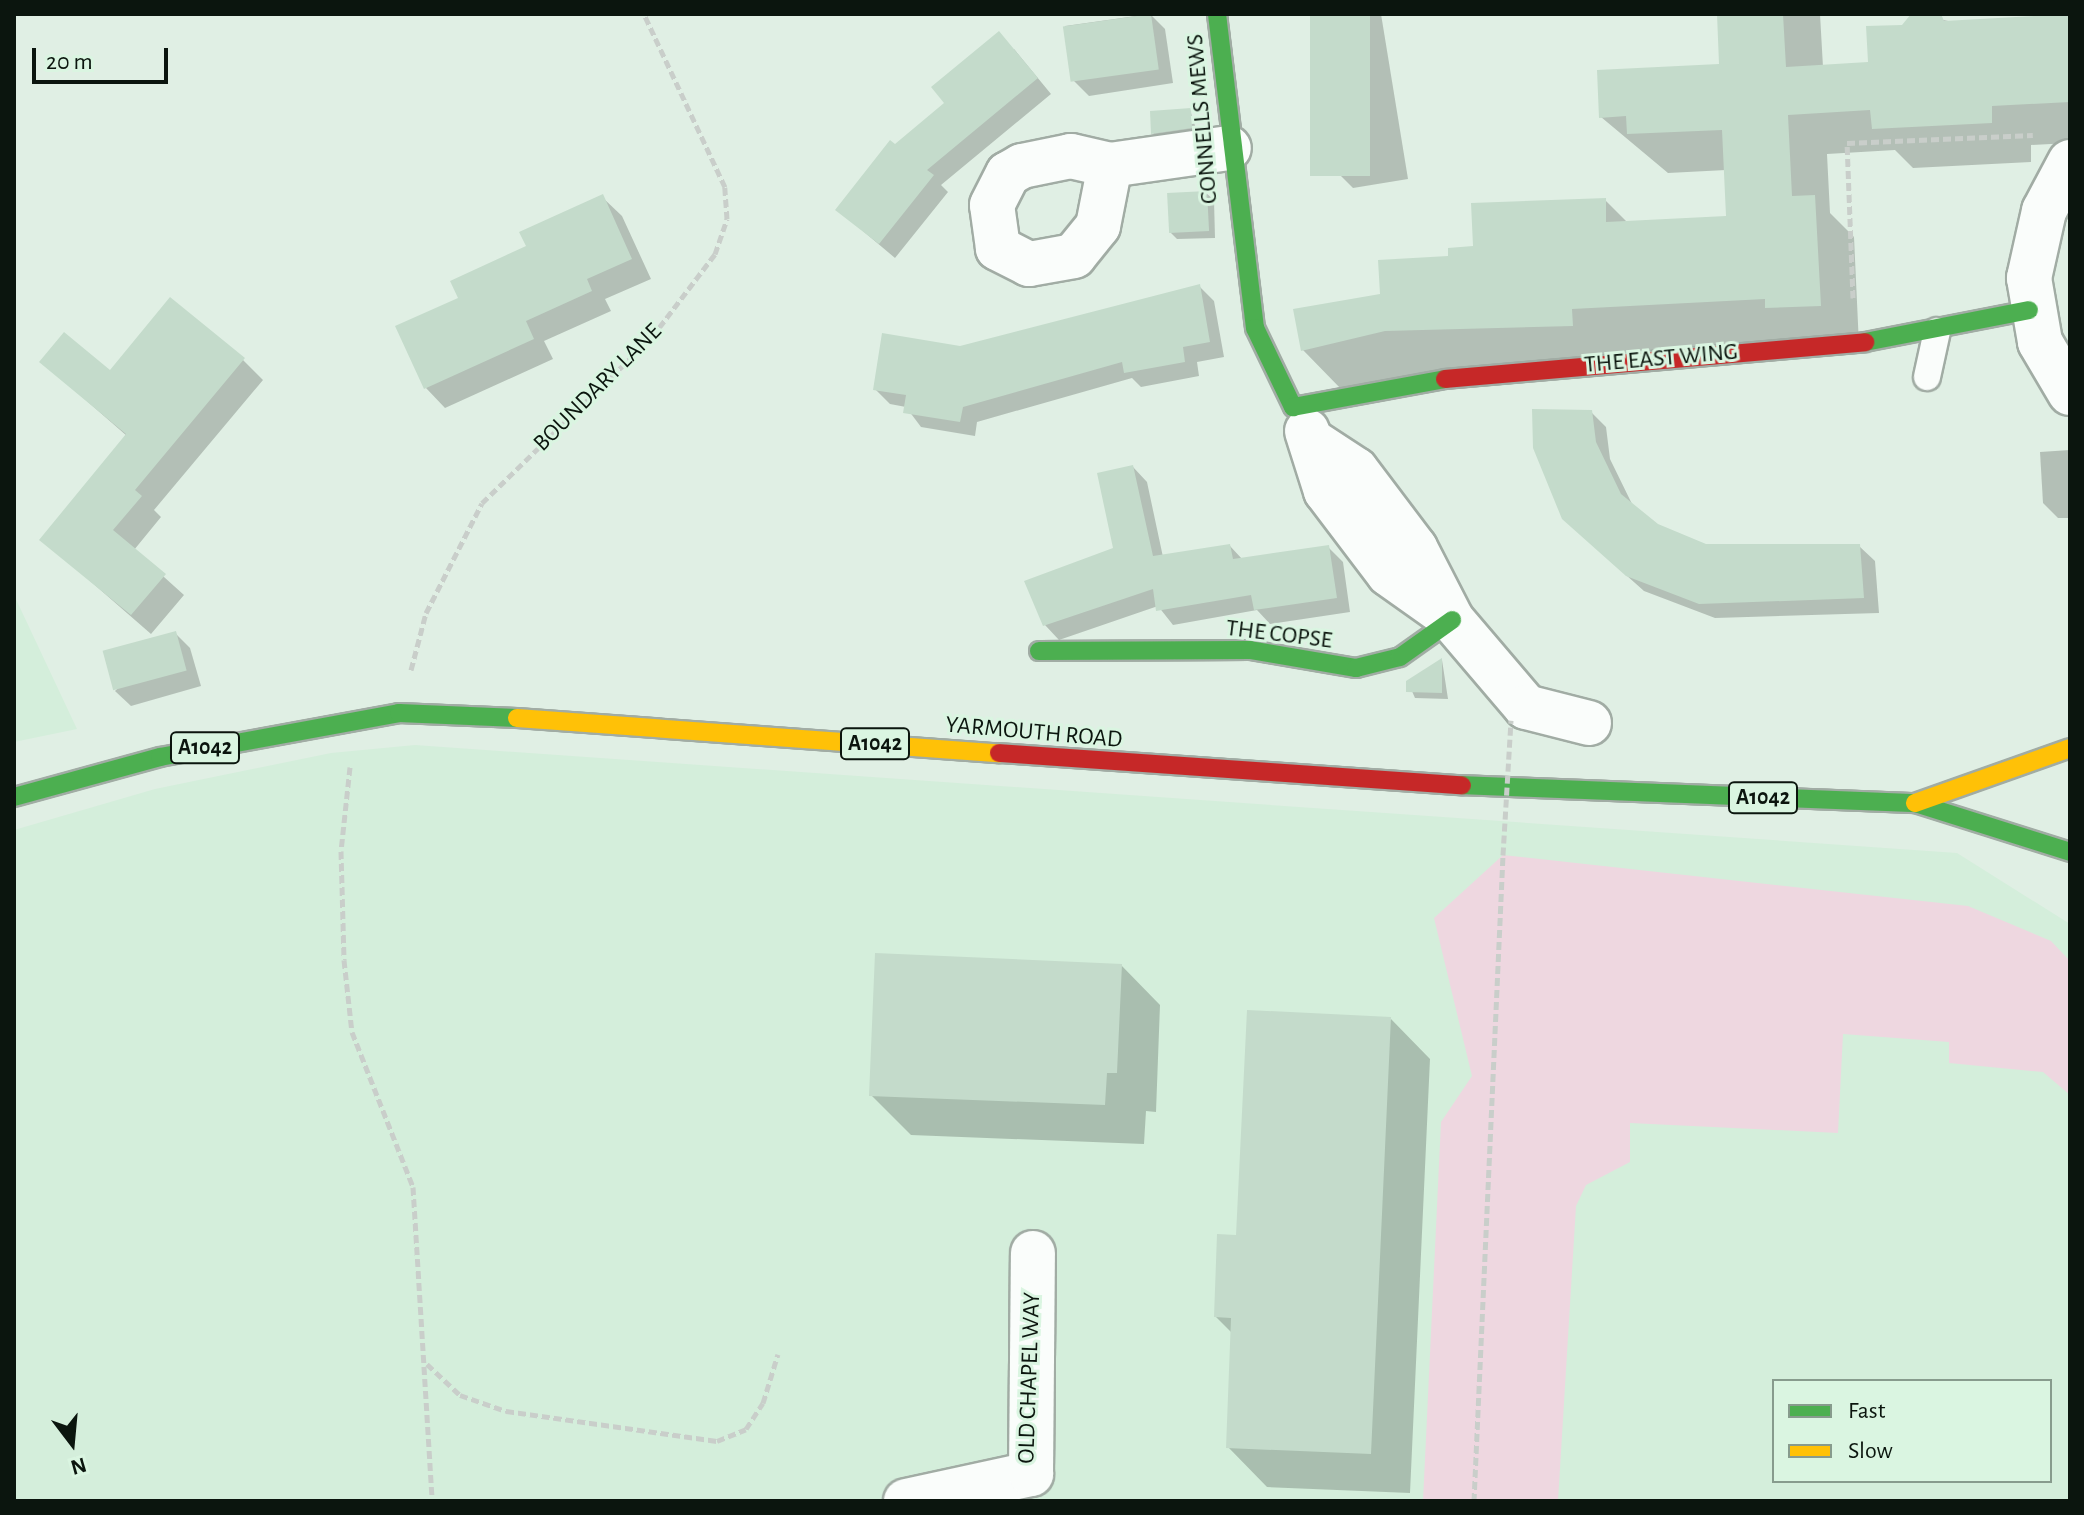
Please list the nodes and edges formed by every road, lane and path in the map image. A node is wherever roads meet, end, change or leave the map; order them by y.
1 (644, 14) edge
2 (1217, 14) edge
3 (1229, 148) junction
4 (2054, 148) edge
5 (1110, 165) dead end
6 (2029, 310) junction
7 (1937, 331) junction
8 (1855, 341) junction
9 (1927, 377) dead end
10 (2070, 393) edge
11 (1304, 425) junction
12 (1452, 620) junction
13 (1039, 651) dead end
14 (399, 713) junction
15 (355, 717) junction
16 (1511, 720) dead end
17 (1589, 723) dead end
18 (2070, 748) edge
19 (14, 797) edge
20 (1915, 803) junction
21 (2070, 852) edge
22 (1033, 1253) dead end
23 (778, 1354) dead end
24 (427, 1364) junction
25 (432, 1501) edge
26 (906, 1501) edge
27 (1474, 1501) edge

1 - 14 path, BOUNDARY LANE
2 - 3 main road, CONNELLS MEWS
3 - 5 street
3 - 11 main road, CONNELLS MEWS
4 - 6 street
4 - 8 path
6 - 7 main road, THE EAST WING
6 - 10 street
7 - 8 main road, THE EAST WING
7 - 9 lane
8 - 11 main road, THE EAST WING
11 - 12 street
12 - 13 main road, THE COPSE
12 - 17 street
14 - 15 main road, YARMOUTH ROAD / A1042
14 - 20 main road, YARMOUTH ROAD / A1042
15 - 19 main road, YARMOUTH ROAD / A1042
15 - 24 path
16 - 27 path, bridge
18 - 20 main road, YARMOUTH ROAD / A1042
20 - 21 main road, YARMOUTH ROAD / A1042
22 - 26 street, OLD CHAPEL WAY
23 - 24 path
24 - 25 path

